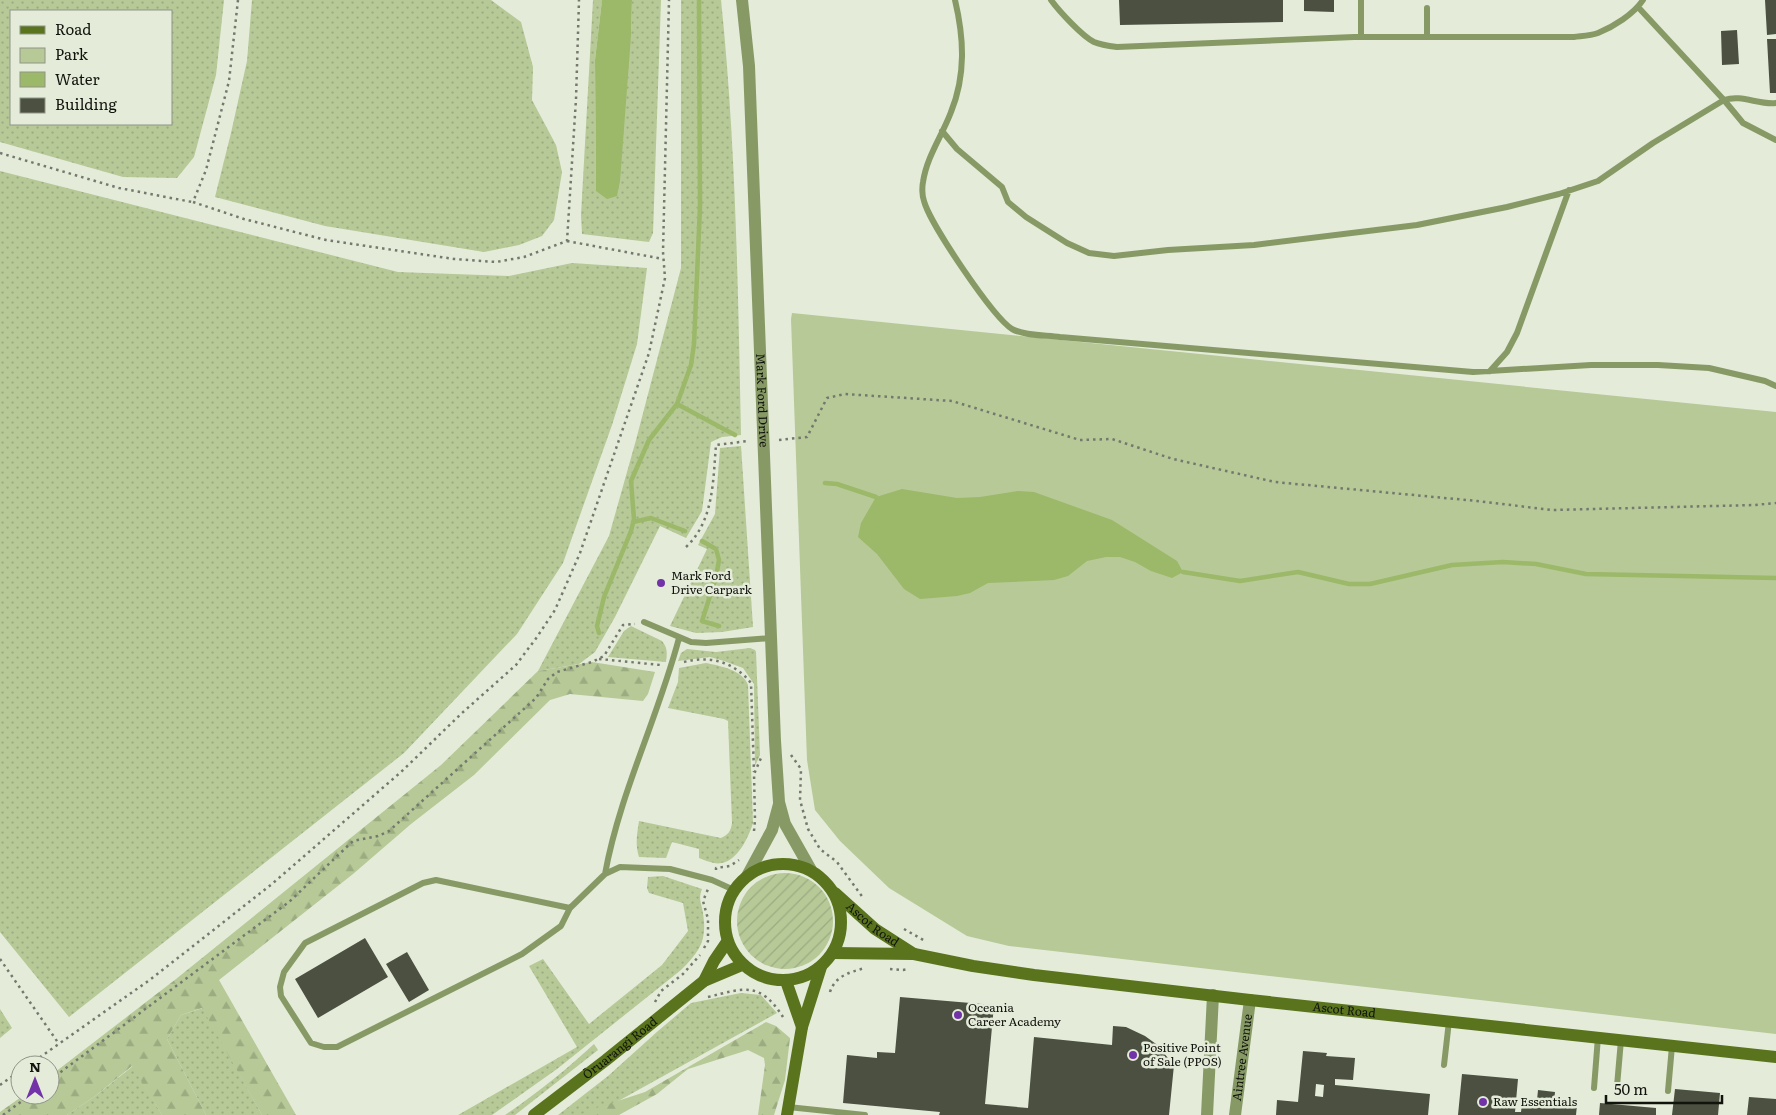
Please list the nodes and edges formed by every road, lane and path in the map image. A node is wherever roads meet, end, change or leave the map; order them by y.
1 (238, 0) edge
2 (579, 0) edge
3 (669, 0) edge
4 (742, 0) edge
5 (955, 0) edge
6 (1051, 0) edge
7 (1361, 0) edge
8 (1643, 0) edge
9 (1638, 7) junction
10 (1427, 8) dead end
11 (1361, 37) junction
12 (1427, 37) junction
13 (1724, 100) junction
14 (1776, 103) edge
15 (942, 131) junction
16 (1776, 140) edge
17 (0, 153) edge
18 (1569, 190) junction
19 (193, 202) junction
20 (566, 241) junction
21 (664, 259) junction
22 (1490, 371) junction
23 (1776, 386) edge
24 (779, 440) dead end
25 (748, 441) dead end
26 (1776, 503) edge
27 (686, 547) dead end
28 (644, 622) joint
29 (679, 638) junction
30 (772, 638) junction
31 (744, 674) dead end
32 (801, 769) dead end
33 (754, 774) dead end
34 (780, 802) junction
35 (811, 870) junction
36 (605, 874) junction
37 (747, 876) junction
38 (734, 890) junction
39 (833, 892) junction
40 (867, 902) dead end
41 (570, 908) junction
42 (902, 928) dead end
43 (727, 942) junction
44 (927, 942) dead end
45 (833, 952) junction
46 (914, 954) junction
47 (0, 959) edge
48 (742, 965) junction
49 (821, 967) junction
50 (871, 967) dead end
51 (887, 969) dead end
52 (903, 970) dead end
53 (704, 981) junction
54 (786, 981) junction
55 (733, 985) dead end
56 (735, 990) junction
57 (828, 995) dead end
58 (1213, 995) junction
59 (708, 997) dead end
60 (1250, 1000) junction
61 (785, 1021) dead end
62 (1448, 1022) junction
63 (802, 1027) junction
64 (1598, 1037) junction
65 (1622, 1040) junction
66 (59, 1044) junction
67 (1672, 1046) junction
68 (43, 1055) edge
69 (1776, 1057) edge
70 (1444, 1065) dead end
71 (60, 1073) edge
72 (1617, 1086) dead end
73 (1594, 1088) dead end
74 (1668, 1091) dead end
75 (16, 1105) edge
76 (788, 1111) edge
77 (3, 1115) edge
78 (534, 1115) edge
79 (865, 1115) edge
80 (1207, 1115) edge
81 (1235, 1115) edge

1 - 19 path
2 - 20 path
3 - 21 path
4 - 30 street, Mark Ford Drive
5 - 15 lane
6 - 11 lane
7 - 11 lane
8 - 9 lane
9 - 12 lane
9 - 13 lane
10 - 12 lane
11 - 12 lane
13 - 14 lane
13 - 16 lane
13 - 18 lane
15 - 18 lane
15 - 22 lane
17 - 19 path
18 - 22 lane
19 - 20 path
20 - 21 path
21 - 66 path
22 - 23 lane
24 - 26 path
25 - 27 path
28 - 29 lane
28 - 71 path
29 - 30 lane
29 - 36 lane
30 - 34 street, Mark Ford Drive
31 - 33 path
32 - 40 path
34 - 35 street, Mark Ford Drive
34 - 37 street, Mark Ford Drive
35 - 37 street
35 - 39 street
36 - 38 lane
36 - 41 lane
37 - 38 street
38 - 43 street
39 - 45 street
39 - 46 street, Ascot Road
41 - 41 lane
42 - 44 path
43 - 48 street
43 - 53 street, Ōruarangi Road
45 - 46 street, Ascot Road
45 - 49 street
46 - 58 street, Ascot Road
47 - 66 path
48 - 53 street, Ōruarangi Road
48 - 54 street
49 - 54 street
49 - 63 street
50 - 57 path
51 - 52 path
53 - 78 street, Ōruarangi Road
54 - 63 street
55 - 56 path
56 - 59 path
56 - 61 path
58 - 60 street, Ascot Road
58 - 80 street
60 - 62 street, Ascot Road
60 - 81 street, Aintree Avenue
62 - 64 street, Ascot Road
62 - 70 lane
63 - 76 street
64 - 65 street, Ascot Road
64 - 73 lane
65 - 67 street, Ascot Road
65 - 72 lane
66 - 68 path
67 - 69 street, Ascot Road
67 - 74 lane
75 - 77 path
76 - 79 lane

